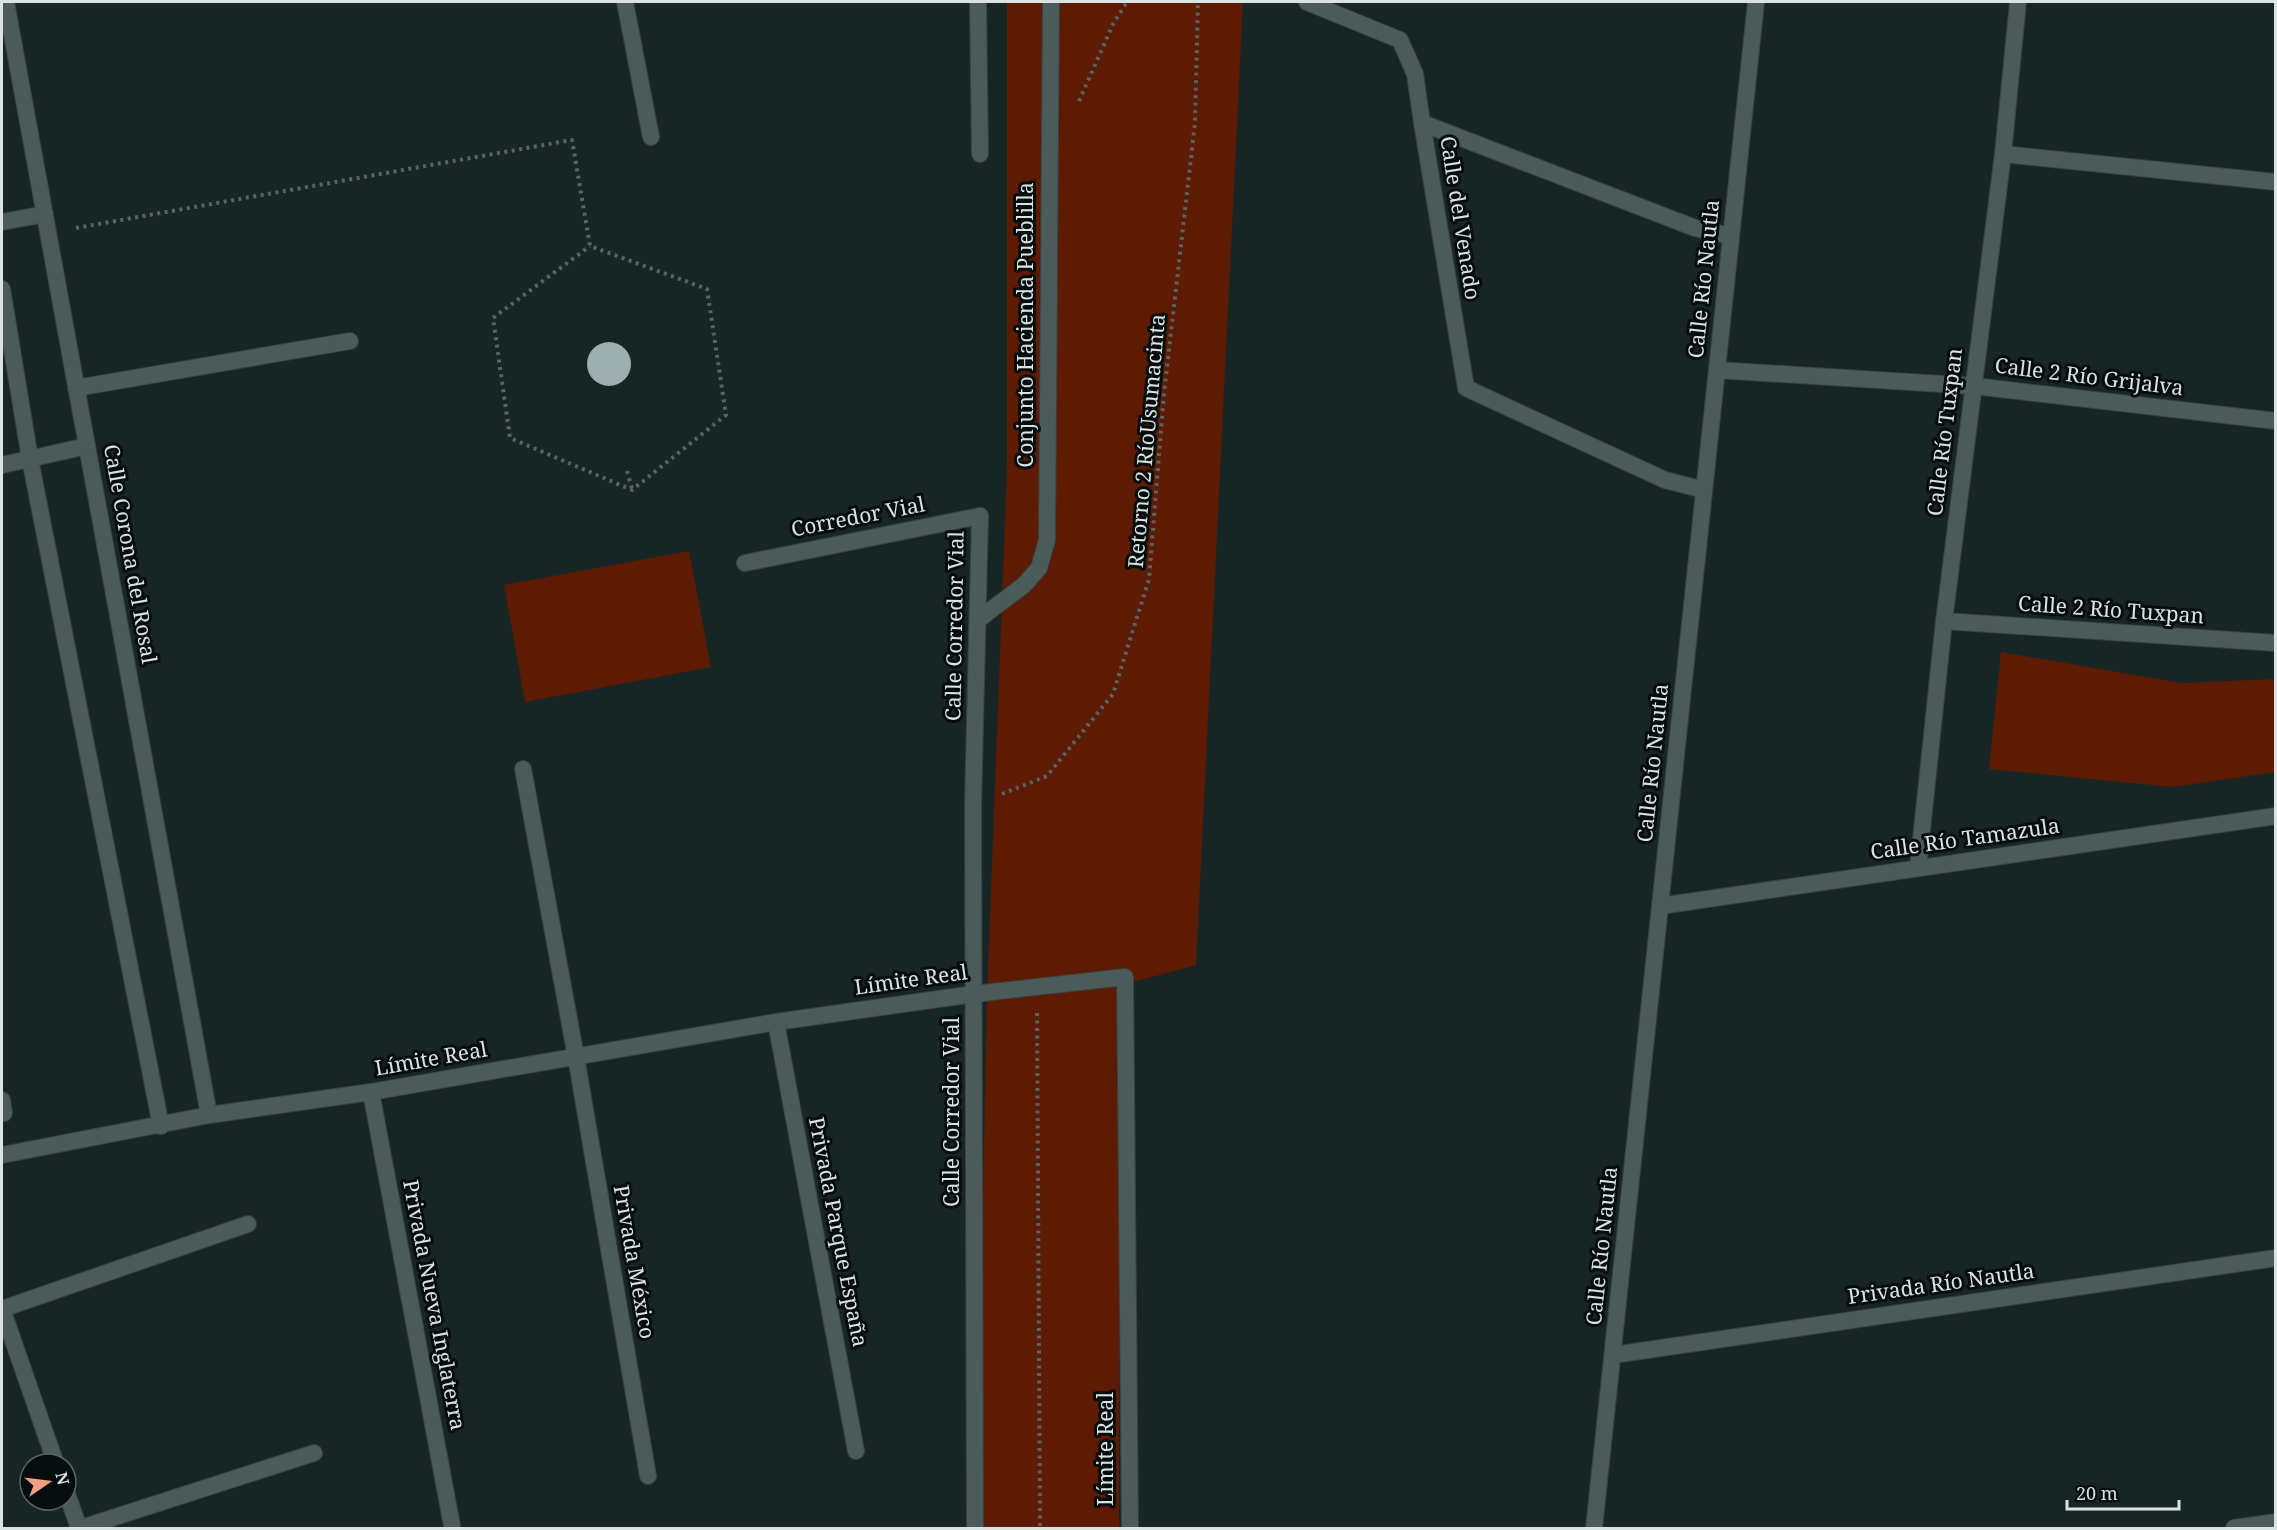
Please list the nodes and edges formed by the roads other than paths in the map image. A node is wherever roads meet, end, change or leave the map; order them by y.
1 (6, 2) edge
2 (625, 2) edge
3 (978, 2) edge
4 (1051, 2) edge
5 (1307, 2) edge
6 (1756, 2) edge
7 (2018, 2) edge
8 (1422, 123) junction
9 (651, 137) dead end
10 (980, 154) dead end
11 (2003, 154) junction
12 (2276, 182) edge
13 (45, 214) junction
14 (2, 222) edge
15 (1731, 236) junction
16 (2, 289) edge
17 (350, 341) dead end
18 (1717, 370) junction
19 (1974, 386) junction
20 (76, 388) junction
21 (2276, 421) edge
22 (87, 446) junction
23 (30, 459) junction
24 (2, 465) edge
25 (1704, 490) junction
26 (980, 516) joint
27 (745, 563) dead end
28 (979, 619) junction
29 (1944, 621) junction
30 (2276, 643) edge
31 (523, 769) dead end
32 (2276, 816) edge
33 (1918, 868) junction
34 (1660, 906) junction
35 (974, 994) junction
36 (776, 1022) junction
37 (576, 1057) junction
38 (371, 1092) junction
39 (209, 1115) junction
40 (161, 1126) junction
41 (2, 1155) edge
42 (248, 1224) dead end
43 (2276, 1258) edge
44 (2, 1309) edge
45 (1613, 1355) junction
46 (856, 1450) dead end
47 (52, 1452) edge
48 (314, 1453) dead end
49 (648, 1476) dead end
50 (74, 1512) edge
51 (2276, 1522) edge
52 (452, 1526) dead end
53 (80, 1528) edge
54 (975, 1528) edge
55 (1130, 1528) edge
56 (1594, 1528) edge
57 (2234, 1528) edge

1 - 13 street, Calle Corona del Rosal
2 - 9 street
3 - 10 street
4 - 28 street, Conjunto Hacienda Pueblilla
5 - 8 street
6 - 15 street, Calle Río Nautla
7 - 11 street, Calle Río Tuxpan
8 - 15 street, Calle del Venado
8 - 25 street, Calle del Venado
11 - 12 street
11 - 19 street, Calle Río Tuxpan
13 - 14 street
13 - 20 street, Calle Corona del Rosal
15 - 18 street, Calle Río Nautla
16 - 23 street
17 - 20 street
18 - 19 street, Calle 2 Río Grijalva
18 - 25 street, Calle Río Nautla
19 - 21 street, Calle 2 Río Grijalva
19 - 29 street, Calle Río Tuxpan
20 - 22 street, Calle Corona del Rosal
22 - 23 street
22 - 39 street, Calle Corona del Rosal
23 - 24 street
23 - 40 street
25 - 34 street, Calle Río Nautla
26 - 27 street, Corredor Vial
26 - 28 street, Calle Corredor Vial
28 - 35 street, Calle Corredor Vial
29 - 30 street, Calle 2 Río Tuxpan
29 - 33 street, Calle Río Tuxpan
31 - 37 street, Privada México
32 - 33 street, Calle Río Tamazula
33 - 34 street, Calle Río Tamazula
34 - 45 street, Calle Río Nautla
35 - 36 street, Límite Real
35 - 54 street, Calle Corredor Vial
35 - 55 street, Límite Real
36 - 37 street, Límite Real
36 - 46 street, Privada Parque España
37 - 38 street, Límite Real
37 - 49 street, Privada México
38 - 39 street, Límite Real
38 - 52 street, Privada Nueva Inglaterra
39 - 40 street, Límite Real
40 - 41 street, Límite Real
42 - 44 street
43 - 45 street, Privada Río Nautla
44 - 47 street
45 - 56 street, Calle Río Nautla
48 - 53 street
50 - 53 street
51 - 57 street

